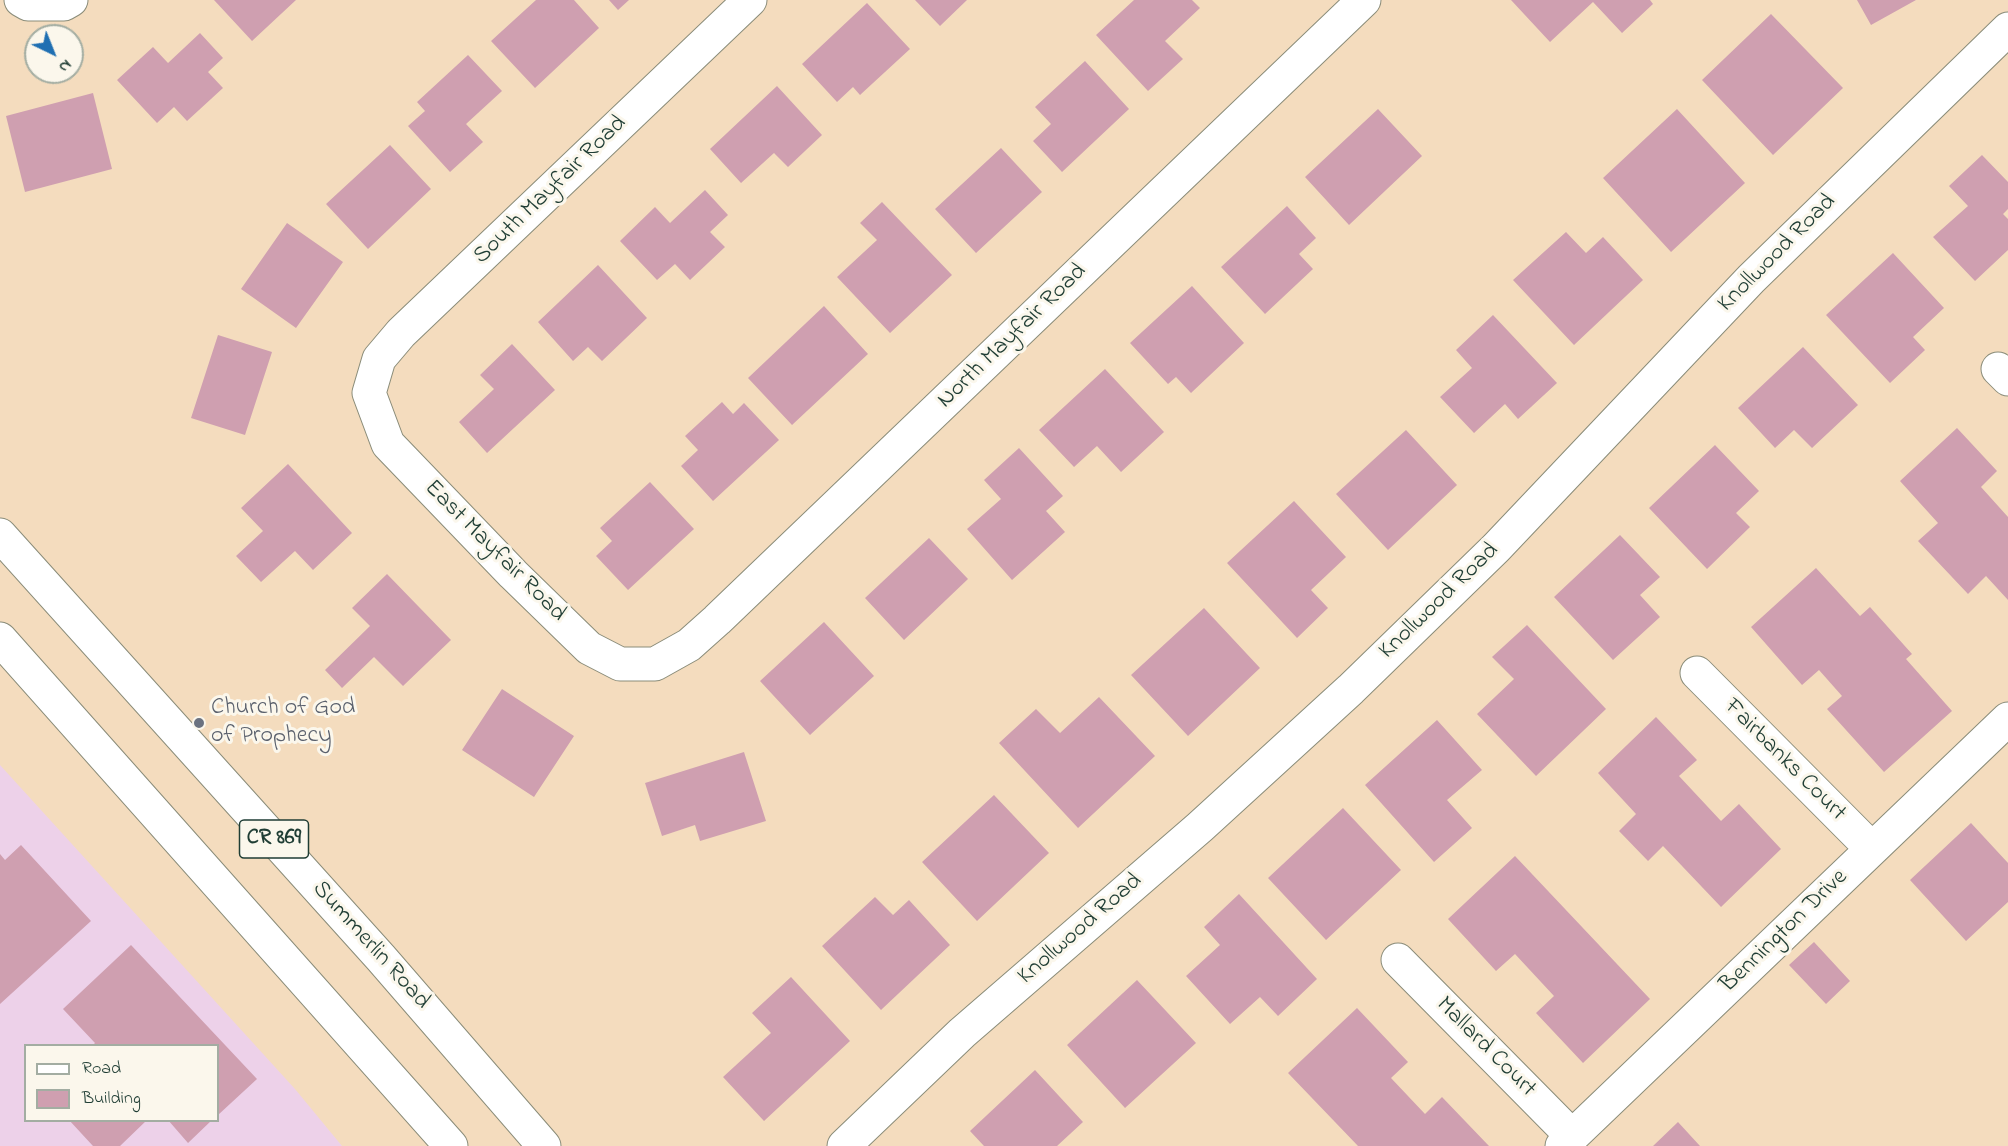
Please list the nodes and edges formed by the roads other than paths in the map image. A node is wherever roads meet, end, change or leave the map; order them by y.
1 (21, 0) edge
2 (71, 0) edge
3 (750, 0) edge
4 (1364, 0) edge
5 (2008, 29) edge
6 (369, 393) joint
7 (0, 535) edge
8 (0, 639) edge
9 (655, 664) joint
10 (1697, 673) dead end
11 (2008, 719) edge
12 (1872, 849) junction
13 (1398, 960) dead end
14 (1567, 1141) edge
15 (451, 1146) edge
16 (544, 1146) edge
17 (844, 1146) edge

1 - 2 street
3 - 6 street, South Mayfair Road
4 - 9 street, North Mayfair Road
5 - 17 street, Knollwood Road
6 - 9 street, East Mayfair Road
7 - 16 street, Summerlin Road / CR 869
8 - 15 street, CR 869
10 - 12 street, Fairbanks Court
11 - 12 street, Bennington Drive
12 - 14 street, Bennington Drive
13 - 14 street, Mallard Court

